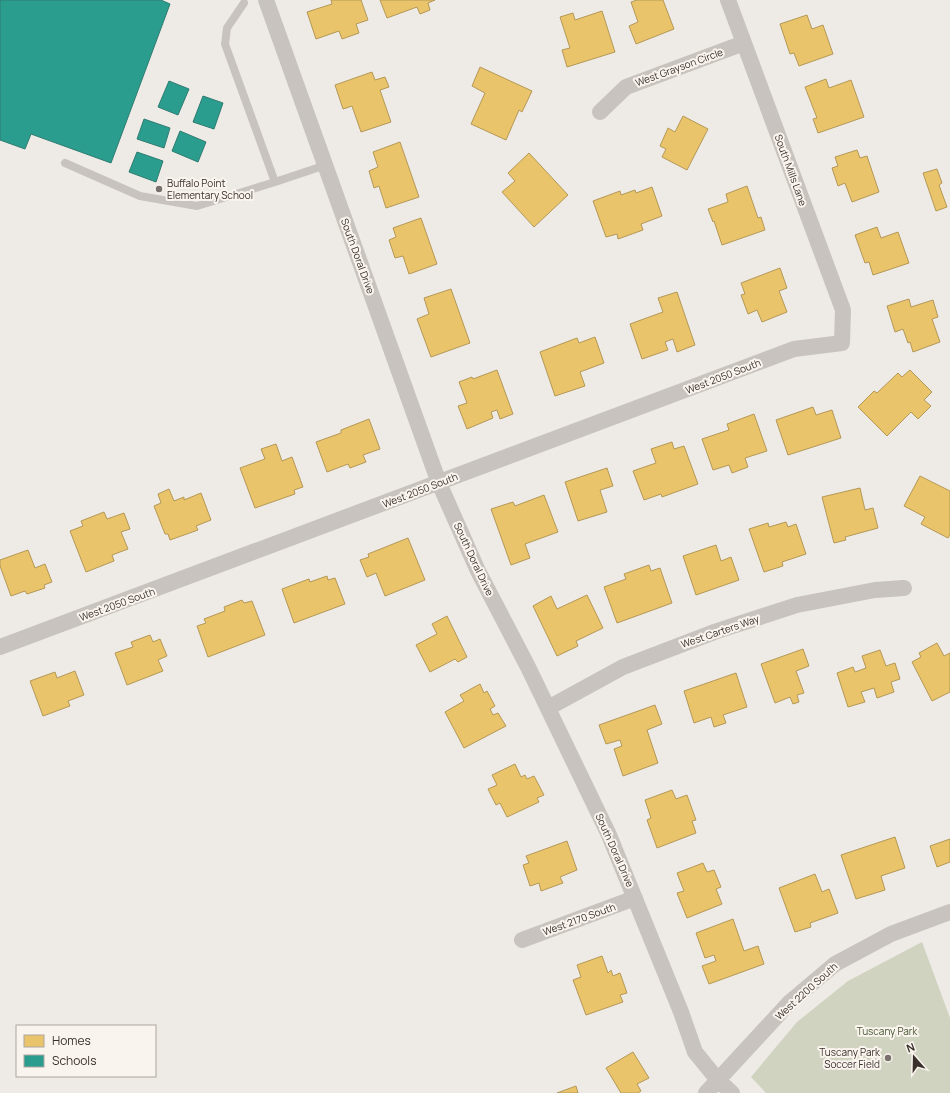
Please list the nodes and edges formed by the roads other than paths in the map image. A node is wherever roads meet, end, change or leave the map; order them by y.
1 (266, 0) edge
2 (728, 0) edge
3 (244, 3) dead end
4 (744, 43) junction
5 (600, 112) dead end
6 (65, 163) dead end
7 (326, 165) junction
8 (275, 182) junction
9 (842, 343) joint
10 (439, 483) junction
11 (904, 588) dead end
12 (0, 647) edge
13 (548, 708) junction
14 (635, 898) junction
15 (950, 912) edge
16 (522, 940) dead end
17 (718, 1079) junction
18 (706, 1093) edge
19 (732, 1093) edge

1 - 7 street, South Doral Drive
2 - 4 street, South Mills Lane
3 - 8 lane
4 - 5 street, West Grayson Circle
4 - 9 street, South Mills Lane
6 - 8 lane
7 - 8 lane
7 - 10 street, South Doral Drive
9 - 10 street, West 2050 South
10 - 12 street, West 2050 South
10 - 13 street, South Doral Drive
11 - 13 street, West Carters Way
13 - 14 street, South Doral Drive
14 - 16 street, West 2170 South
14 - 17 street, South Doral Drive
15 - 17 street, West 2200 South
17 - 18 street, West 2200 South
17 - 19 street, South Doral Drive

